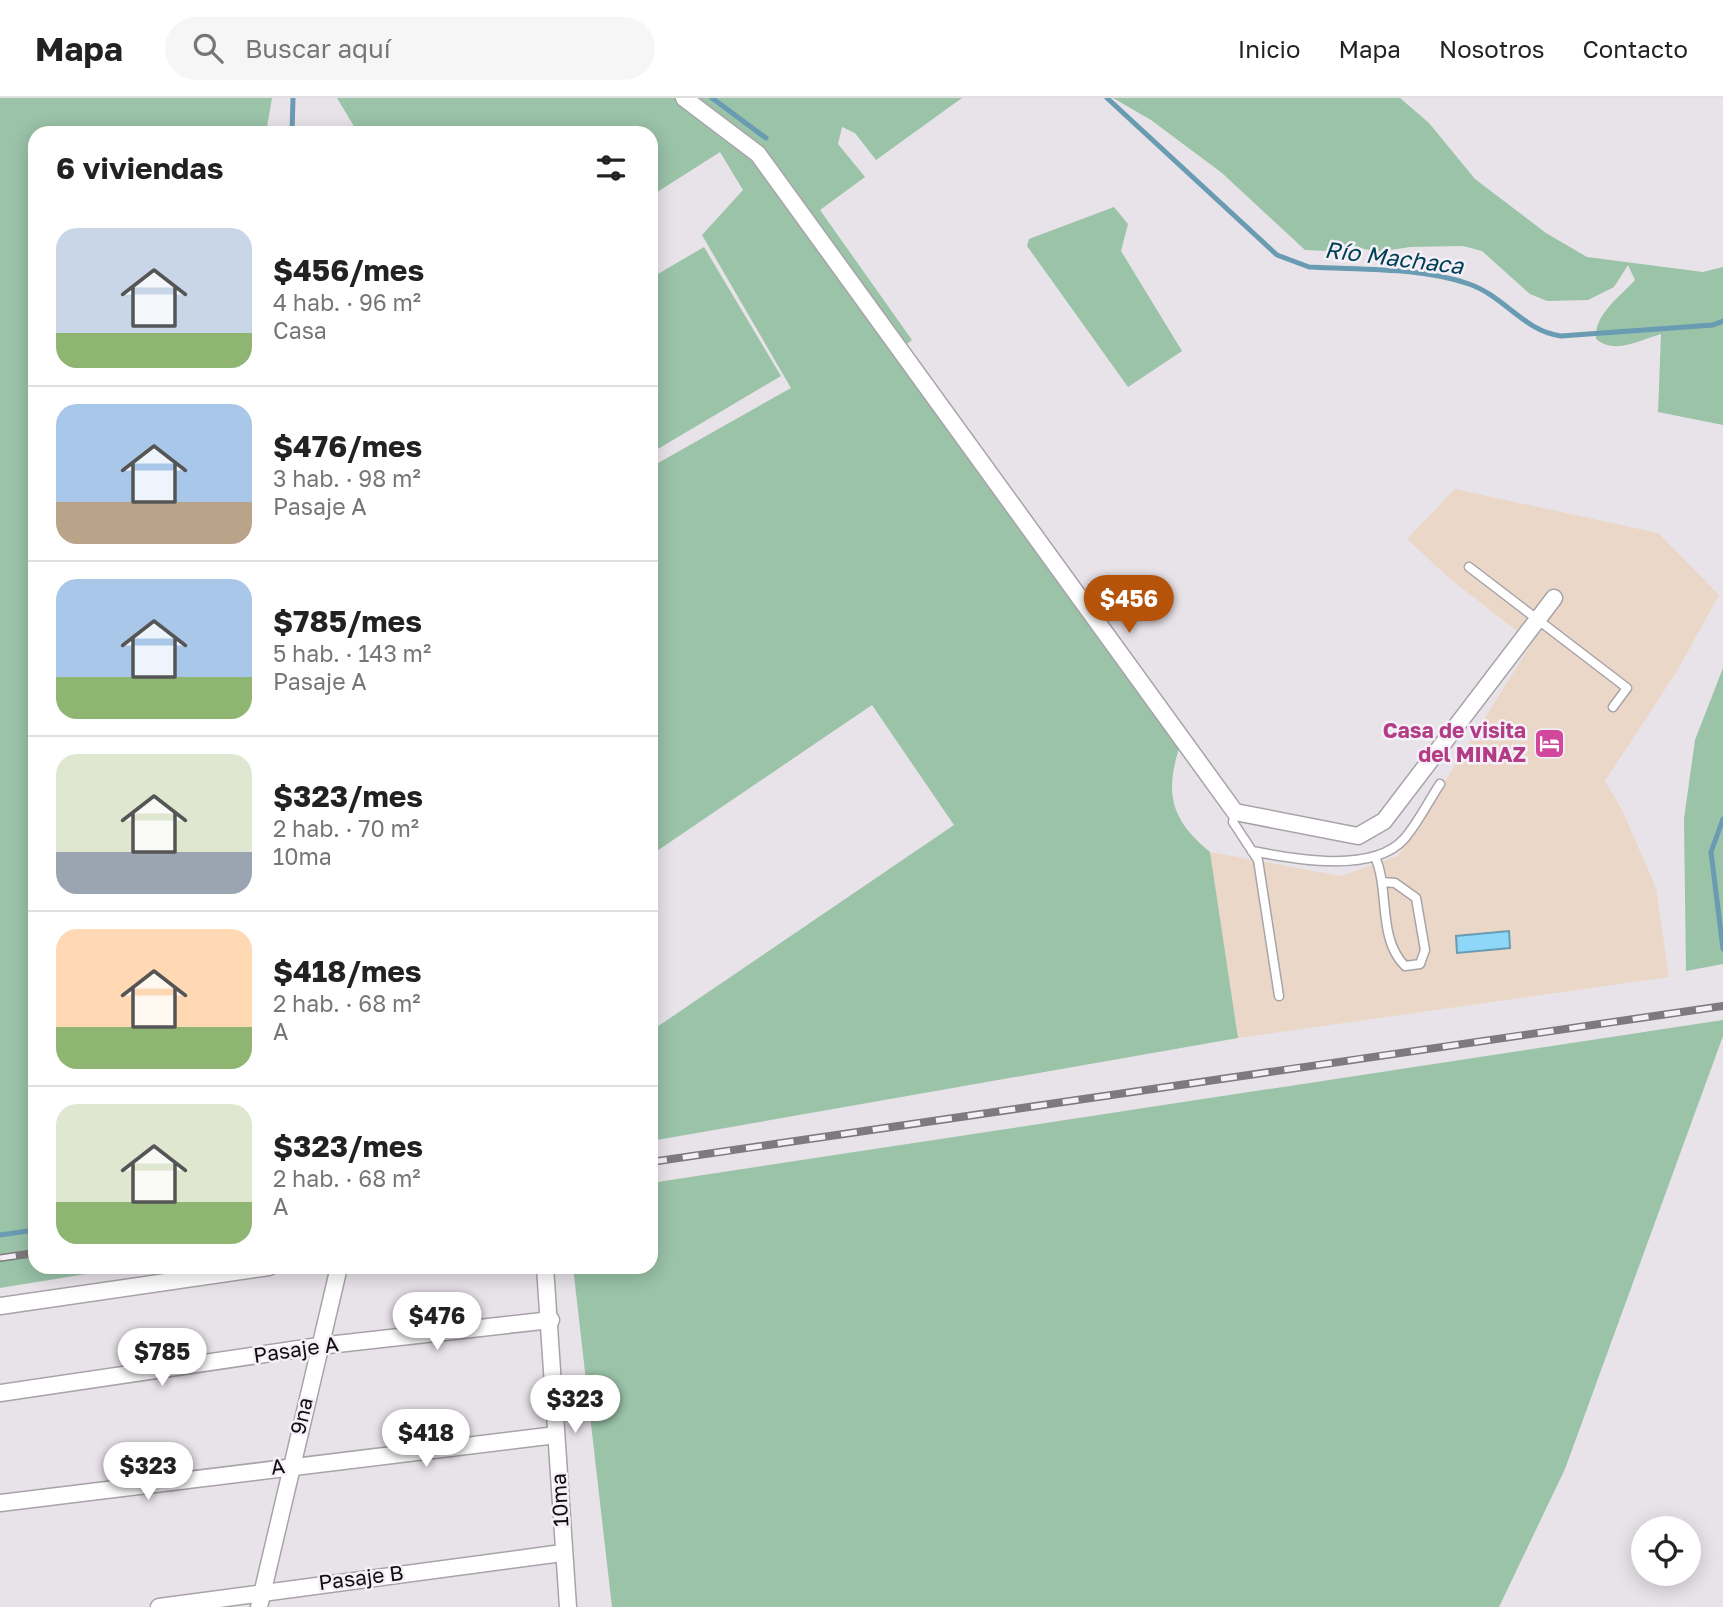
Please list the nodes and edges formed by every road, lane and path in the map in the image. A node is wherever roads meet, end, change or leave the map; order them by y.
1 (684, 98) edge
2 (1469, 567) dead end
3 (1554, 598) dead end
4 (1538, 620) junction
5 (1613, 707) dead end
6 (1440, 784) dead end
7 (1235, 812) junction
8 (1252, 851) junction
9 (1375, 857) junction
10 (1382, 882) junction
11 (1279, 996) dead end
12 (221, 1274) edge
13 (337, 1274) edge
14 (546, 1274) edge
15 (0, 1306) edge
16 (551, 1320) junction
17 (319, 1346) junction
18 (0, 1393) edge
19 (556, 1435) junction
20 (291, 1465) junction
21 (0, 1503) edge
22 (562, 1553) junction
23 (263, 1591) junction
24 (159, 1607) edge
25 (259, 1607) edge
26 (568, 1607) edge

1 - 7 street
2 - 4 lane
3 - 4 street
4 - 5 lane
4 - 7 street
6 - 9 lane
7 - 8 lane
8 - 9 lane
8 - 11 lane
9 - 10 lane
10 - 10 lane
12 - 15 street
13 - 17 street, 9na
14 - 16 street, 10ma
16 - 17 street, Pasaje A
16 - 19 street, 10ma
17 - 18 street, Pasaje A
17 - 20 street, 9na
19 - 20 street, A
19 - 22 street, 10ma
20 - 21 street, A
20 - 23 street, 9na
22 - 23 street, Pasaje B
22 - 26 street, 10ma
23 - 24 street, Pasaje B
23 - 25 street, 9na

